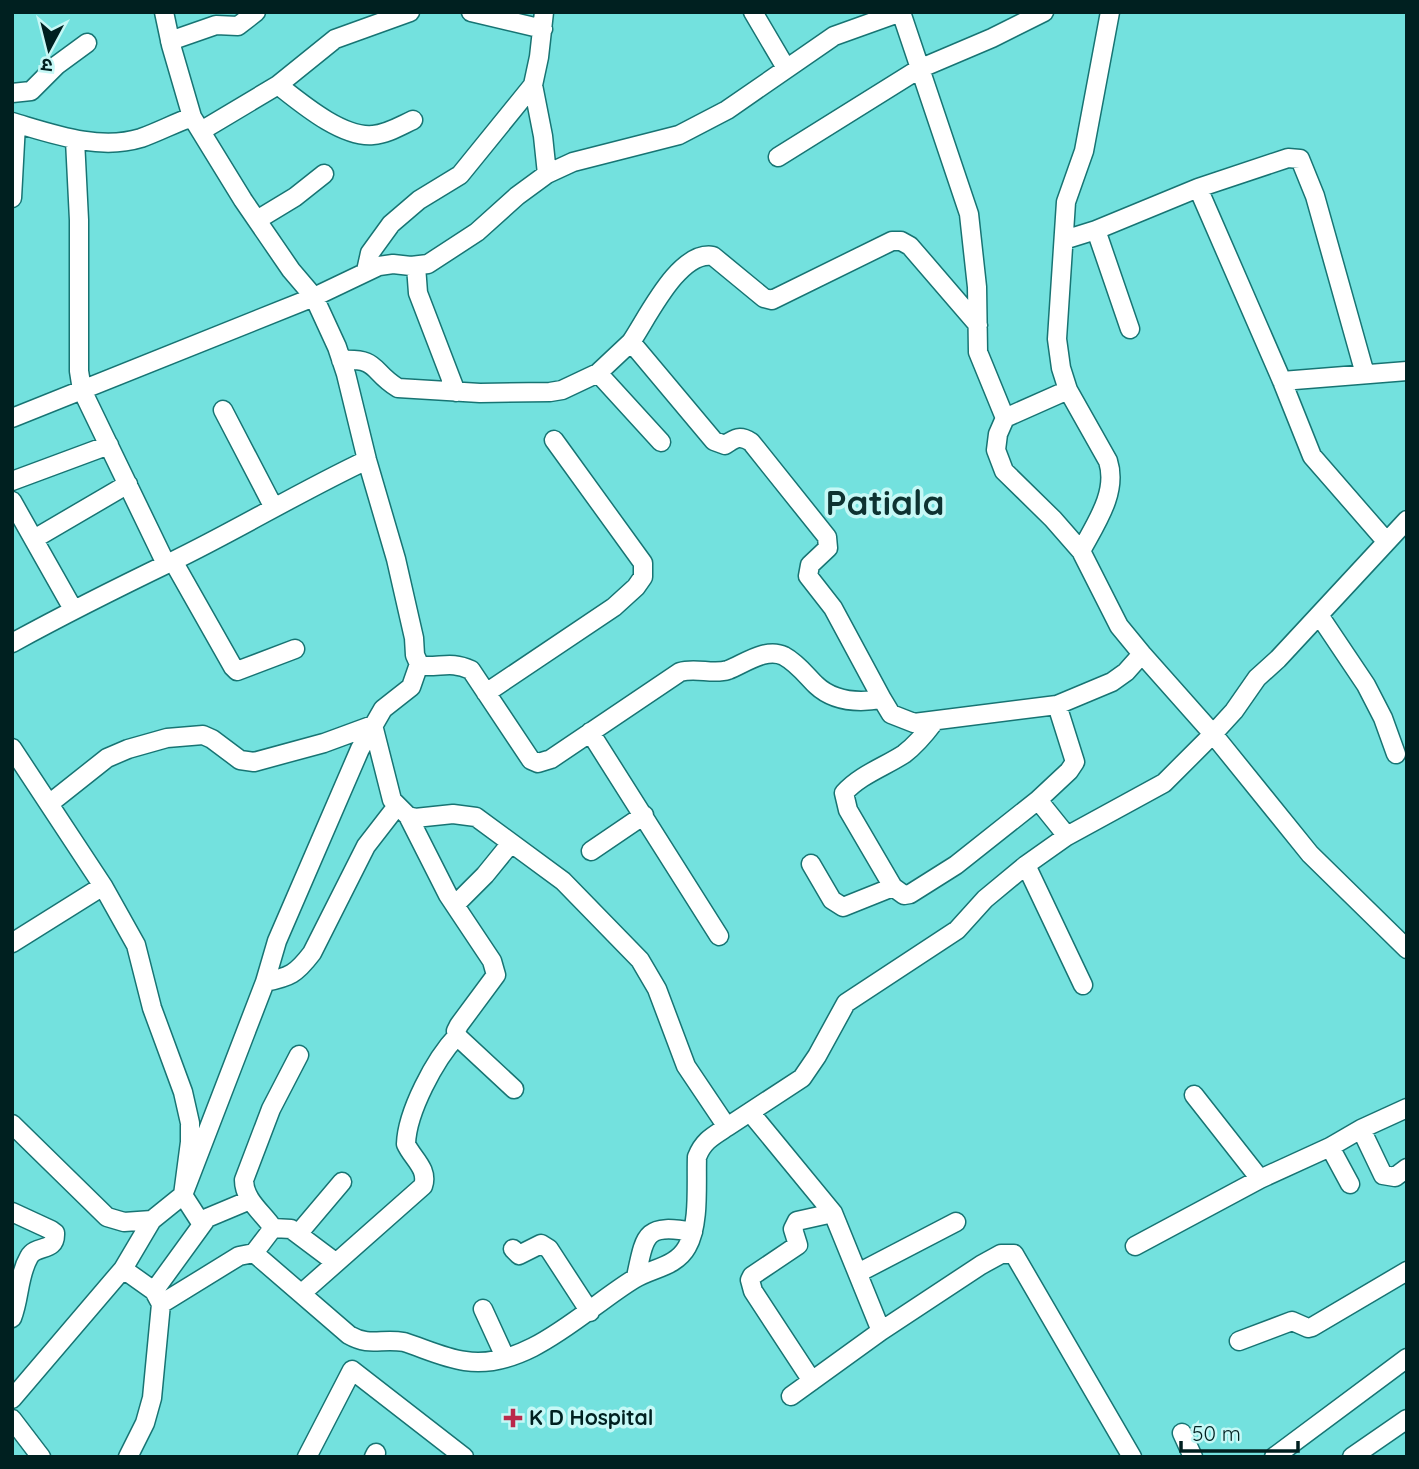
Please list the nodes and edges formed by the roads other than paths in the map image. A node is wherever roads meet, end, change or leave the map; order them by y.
1 (164, 12) edge
2 (256, 12) edge
3 (410, 12) edge
4 (471, 12) edge
5 (753, 12) edge
6 (1044, 12) edge
7 (1110, 12) edge
8 (543, 20) edge
9 (170, 41) junction
10 (87, 43) dead end
11 (786, 68) junction
12 (919, 69) junction
13 (278, 85) junction
14 (533, 85) junction
15 (12, 93) edge
16 (413, 120) dead end
17 (14, 123) edge
18 (196, 124) junction
19 (75, 140) junction
20 (778, 157) dead end
21 (324, 174) dead end
22 (547, 174) junction
23 (1198, 188) junction
24 (12, 198) edge
25 (257, 220) junction
26 (1096, 230) junction
27 (1064, 240) junction
28 (416, 266) junction
29 (366, 271) junction
30 (313, 297) junction
31 (978, 325) junction
32 (1130, 328) dead end
33 (631, 342) junction
34 (341, 360) junction
35 (1407, 371) edge
36 (598, 373) junction
37 (1365, 374) junction
38 (1282, 381) junction
39 (82, 390) junction
40 (1068, 390) junction
41 (456, 392) junction
42 (223, 410) dead end
43 (12, 418) edge
44 (1005, 418) junction
45 (554, 440) dead end
46 (661, 442) dead end
47 (109, 445) junction
48 (367, 460) junction
49 (12, 481) edge
50 (128, 484) junction
51 (12, 501) edge
52 (273, 506) junction
53 (1407, 520) edge
54 (34, 539) junction
55 (1386, 541) junction
56 (1081, 551) junction
57 (169, 562) junction
58 (73, 609) junction
59 (1319, 615) junction
60 (12, 643) edge
61 (295, 649) dead end
62 (1142, 654) junction
63 (419, 664) junction
64 (486, 693) junction
65 (882, 699) junction
66 (1057, 705) junction
67 (934, 722) junction
68 (373, 725) junction
69 (590, 732) junction
70 (1213, 734) junction
71 (1395, 754) dead end
72 (15, 759) edge
73 (1038, 800) junction
74 (49, 804) junction
75 (402, 811) junction
76 (644, 815) junction
77 (1067, 836) junction
78 (511, 843) junction
79 (591, 851) dead end
80 (811, 864) dead end
81 (1026, 865) junction
82 (103, 886) junction
83 (893, 887) junction
84 (455, 905) junction
85 (719, 936) dead end
86 (12, 943) edge
87 (1407, 949) edge
88 (265, 982) junction
89 (1083, 985) dead end
90 (457, 1036) junction
91 (299, 1055) dead end
92 (514, 1090) dead end
93 (1194, 1095) dead end
94 (1407, 1108) edge
95 (750, 1112) junction
96 (12, 1124) edge
97 (727, 1127) junction
98 (1361, 1129) junction
99 (1329, 1147) junction
100 (1407, 1168) edge
101 (1260, 1179) junction
102 (342, 1182) dead end
103 (1350, 1184) dead end
104 (183, 1195) junction
105 (250, 1200) junction
106 (12, 1212) edge
107 (833, 1213) junction
108 (152, 1220) junction
109 (956, 1222) dead end
110 (201, 1223) junction
111 (274, 1228) junction
112 (693, 1232) junction
113 (298, 1234) junction
114 (1135, 1246) dead end
115 (513, 1249) dead end
116 (254, 1253) junction
117 (335, 1262) junction
118 (124, 1269) junction
119 (1407, 1271) edge
120 (858, 1273) junction
121 (636, 1277) junction
122 (302, 1293) junction
123 (157, 1298) junction
124 (483, 1309) dead end
125 (590, 1311) junction
126 (12, 1318) edge
127 (881, 1331) junction
128 (1239, 1341) dead end
129 (363, 1343) junction
130 (505, 1357) junction
131 (1407, 1358) edge
132 (352, 1370) junction
133 (812, 1381) junction
134 (791, 1396) dead end
135 (12, 1399) edge
136 (12, 1419) edge
137 (1407, 1419) edge
138 (1182, 1433) dead end
139 (41, 1457) edge
140 (128, 1457) edge
141 (307, 1457) edge
142 (464, 1457) edge
143 (1132, 1457) edge
144 (1193, 1457) edge
145 (1274, 1457) edge
146 (1352, 1457) edge

1 - 9 street
2 - 9 street
3 - 13 street
4 - 8 street
5 - 11 street
6 - 12 street
7 - 27 street
8 - 14 street
9 - 18 street
10 - 15 street
11 - 12 street
11 - 22 street
12 - 20 street
12 - 31 street
13 - 16 street
13 - 18 street
14 - 22 street
14 - 29 street
17 - 19 street
17 - 24 street
18 - 19 street
18 - 25 street
19 - 39 street
21 - 25 street
22 - 28 street
23 - 26 street
23 - 37 street
23 - 38 street
25 - 30 street
26 - 27 street
26 - 32 street
27 - 40 street
28 - 29 street
28 - 41 street
29 - 30 street
30 - 34 street
30 - 39 street
31 - 33 street
31 - 44 street
33 - 36 street
33 - 65 street
34 - 41 street
34 - 48 street
35 - 37 street
36 - 41 street
36 - 46 street
37 - 38 street
38 - 55 street
39 - 43 street
39 - 47 street
40 - 44 street
40 - 56 street
42 - 52 street
44 - 56 street
45 - 64 street
47 - 49 street
47 - 50 street
48 - 52 street
48 - 63 street
50 - 54 street
50 - 57 street
51 - 54 street
52 - 57 street
53 - 55 street
54 - 58 street
55 - 59 street
56 - 62 street
57 - 58 street
57 - 61 street
58 - 60 street
59 - 70 street
59 - 71 street
62 - 66 street
62 - 70 street
63 - 64 street
63 - 68 street
64 - 69 street
65 - 67 street
65 - 69 street
66 - 67 street
66 - 73 street
67 - 83 street
68 - 74 street
68 - 75 street
68 - 88 street
69 - 76 street
70 - 77 street
70 - 87 street
72 - 74 street
73 - 77 street
73 - 83 street
74 - 82 street
75 - 78 street
75 - 84 street
75 - 88 street
76 - 79 street
76 - 85 street
77 - 81 street
78 - 84 street
78 - 97 street
80 - 83 street
81 - 89 street
81 - 95 street
82 - 86 street
82 - 104 street
84 - 90 street
88 - 104 street
90 - 92 street
90 - 117 street
91 - 105 street
93 - 101 street
94 - 98 street
95 - 97 street
95 - 107 street
96 - 108 street
97 - 112 street
98 - 99 street
98 - 100 street
99 - 101 street
99 - 103 street
101 - 114 street
102 - 113 street
104 - 108 street
104 - 110 street
105 - 110 street
105 - 111 street
106 - 126 street
107 - 120 street
107 - 133 street
108 - 118 street
109 - 120 street
110 - 123 street
111 - 113 street
111 - 116 street
112 - 121 street
112 - 121 street
113 - 117 street
115 - 125 street
116 - 122 street
116 - 123 street
117 - 122 street
118 - 123 street
118 - 135 street
119 - 128 street
120 - 127 street
121 - 125 street
122 - 129 street
123 - 140 street
124 - 130 street
125 - 130 street
127 - 133 street
127 - 143 street
129 - 130 street
129 - 132 street
131 - 145 street
132 - 141 street
132 - 142 street
133 - 134 street
136 - 139 street
137 - 146 street
138 - 144 street

